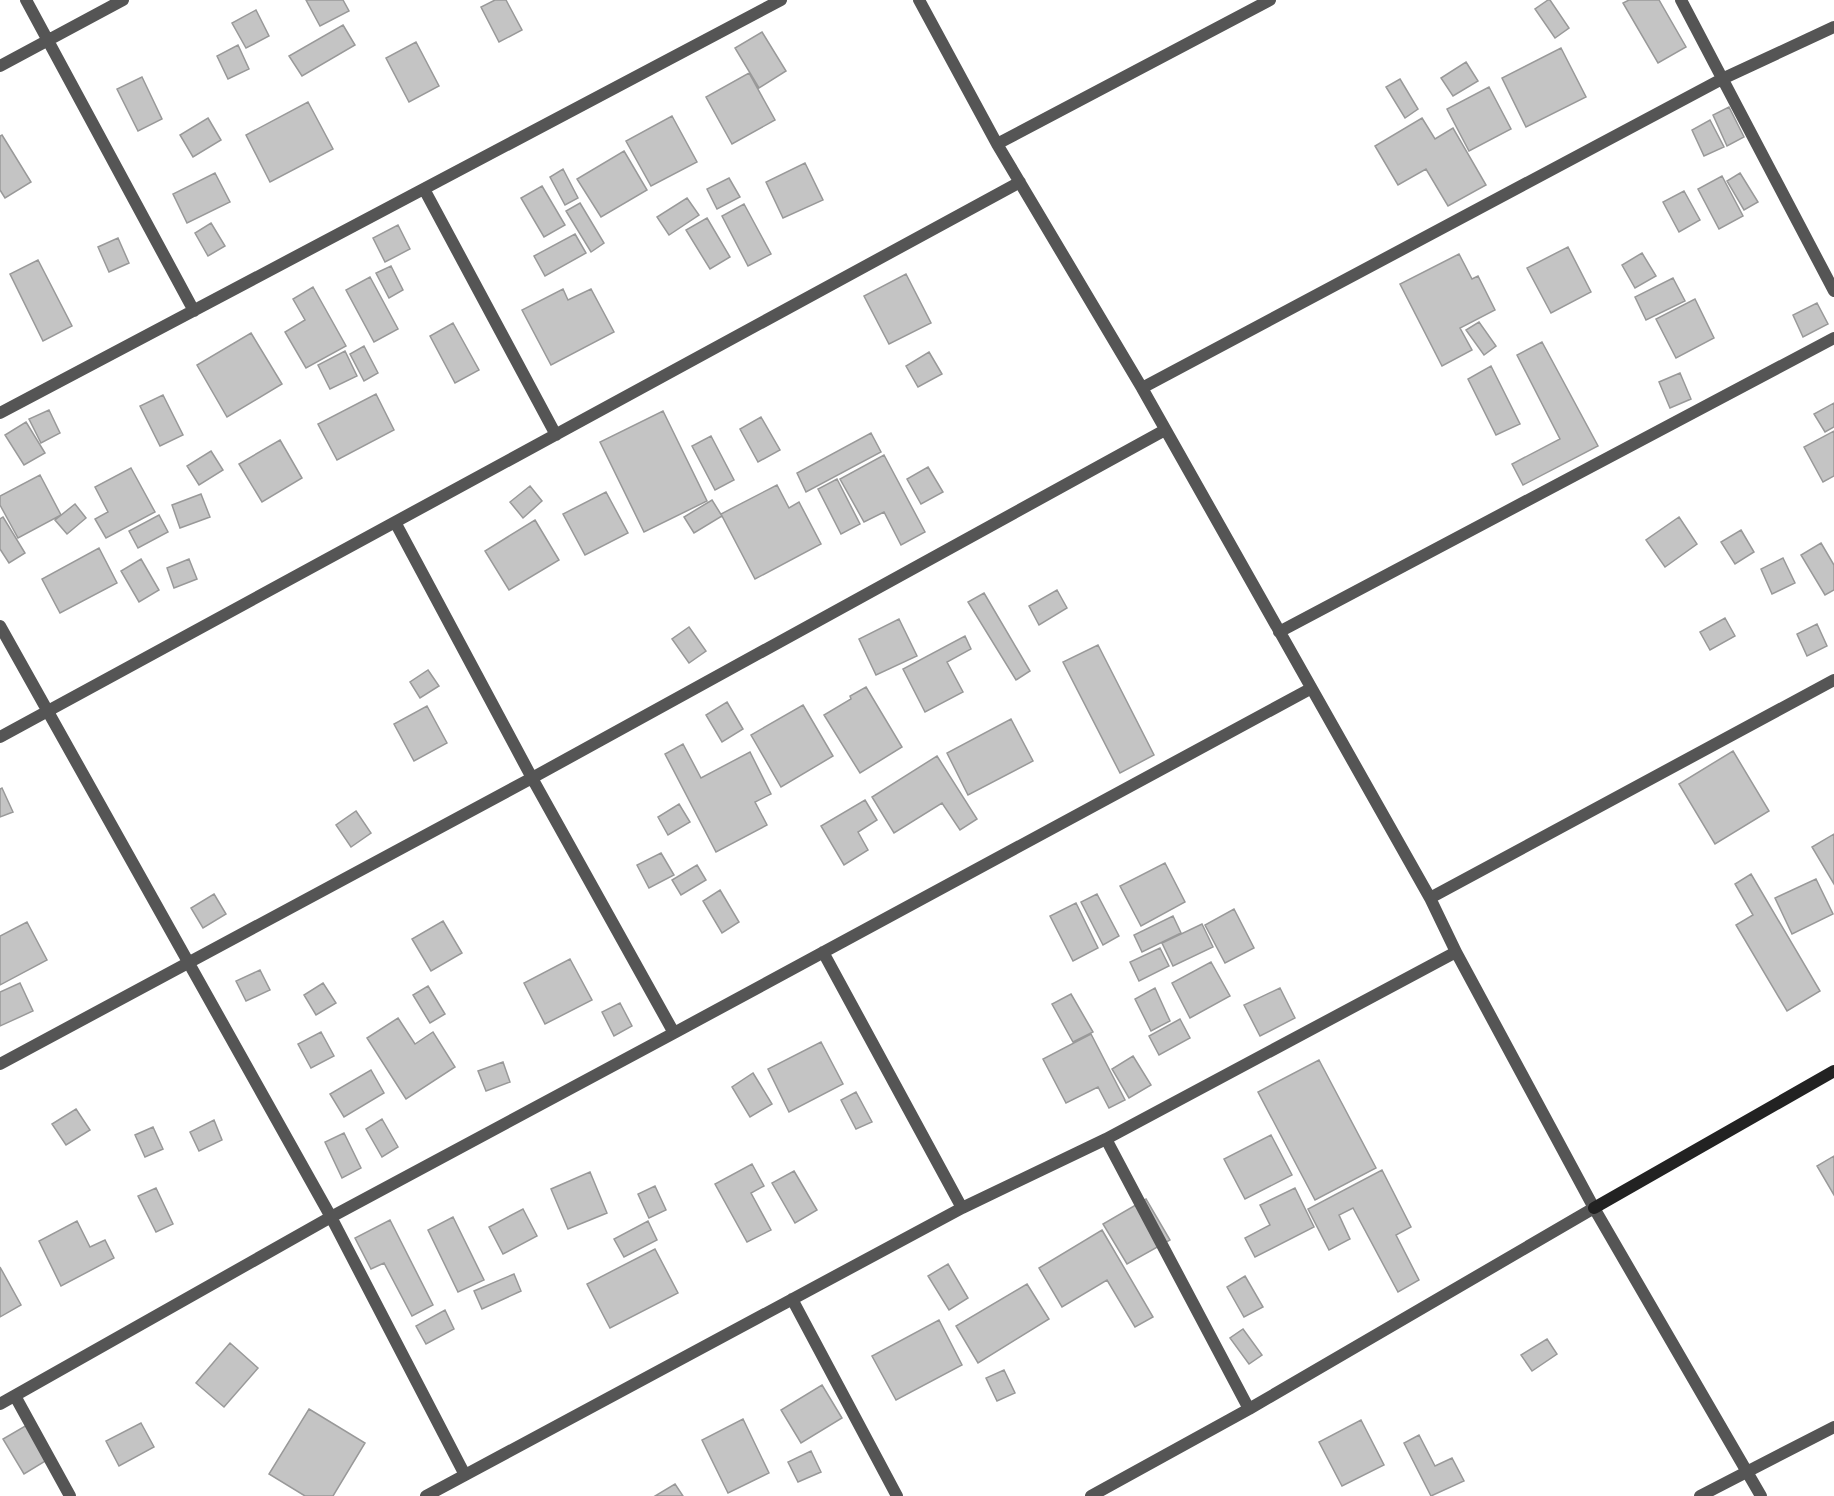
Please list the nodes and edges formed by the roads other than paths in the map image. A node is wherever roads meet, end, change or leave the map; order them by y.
1 (26, 0) edge
2 (123, 0) edge
3 (781, 0) edge
4 (919, 0) edge
5 (1270, 0) edge
6 (1680, 0) edge
7 (1834, 27) edge
8 (48, 40) junction
9 (0, 66) edge
10 (1722, 79) junction
11 (997, 144) junction
12 (1020, 182) junction
13 (424, 189) junction
14 (1834, 291) edge
15 (194, 310) junction
16 (1834, 338) edge
17 (1142, 388) junction
18 (0, 414) edge
19 (1165, 430) junction
20 (556, 435) junction
21 (395, 522) junction
22 (0, 626) edge
23 (1279, 632) junction
24 (1834, 680) edge
25 (1311, 689) junction
26 (48, 711) junction
27 (0, 737) edge
28 (532, 778) junction
29 (1430, 898) junction
30 (823, 952) junction
31 (1456, 952) junction
32 (188, 962) junction
33 (674, 1034) junction
34 (0, 1064) edge
35 (1834, 1071) edge
36 (1106, 1139) junction
37 (962, 1208) junction
38 (1594, 1208) junction
39 (331, 1217) junction
40 (792, 1299) junction
41 (15, 1396) junction
42 (0, 1404) edge
43 (1249, 1409) junction
44 (1834, 1427) edge
45 (1747, 1470) junction
46 (465, 1475) junction
47 (70, 1496) edge
48 (426, 1496) edge
49 (897, 1496) edge
50 (1091, 1496) edge
51 (1700, 1496) edge
52 (1761, 1496) edge

1 - 8 street
2 - 8 street
3 - 13 street
4 - 11 street
5 - 11 street
6 - 10 street
7 - 10 street
8 - 9 street
8 - 15 street
10 - 14 street
10 - 17 street
11 - 12 street
12 - 17 street
12 - 20 street
13 - 15 street
13 - 20 street
15 - 18 street
16 - 23 street
17 - 19 street
19 - 23 street
19 - 28 street
20 - 21 street
21 - 26 street
21 - 28 street
22 - 26 street
23 - 25 street
24 - 29 street
25 - 29 street
25 - 30 street
26 - 27 street
26 - 32 street
28 - 32 street
28 - 33 street
29 - 31 street
30 - 33 street
30 - 37 street
31 - 36 street
31 - 38 street
32 - 34 street
32 - 39 street
33 - 39 street
35 - 38 street
36 - 37 street
36 - 43 street
37 - 40 street
38 - 43 street
38 - 45 street
39 - 41 street
39 - 46 street
40 - 46 street
40 - 49 street
41 - 42 street
41 - 47 street
43 - 50 street
44 - 45 street
45 - 51 street
45 - 52 street
46 - 48 street

